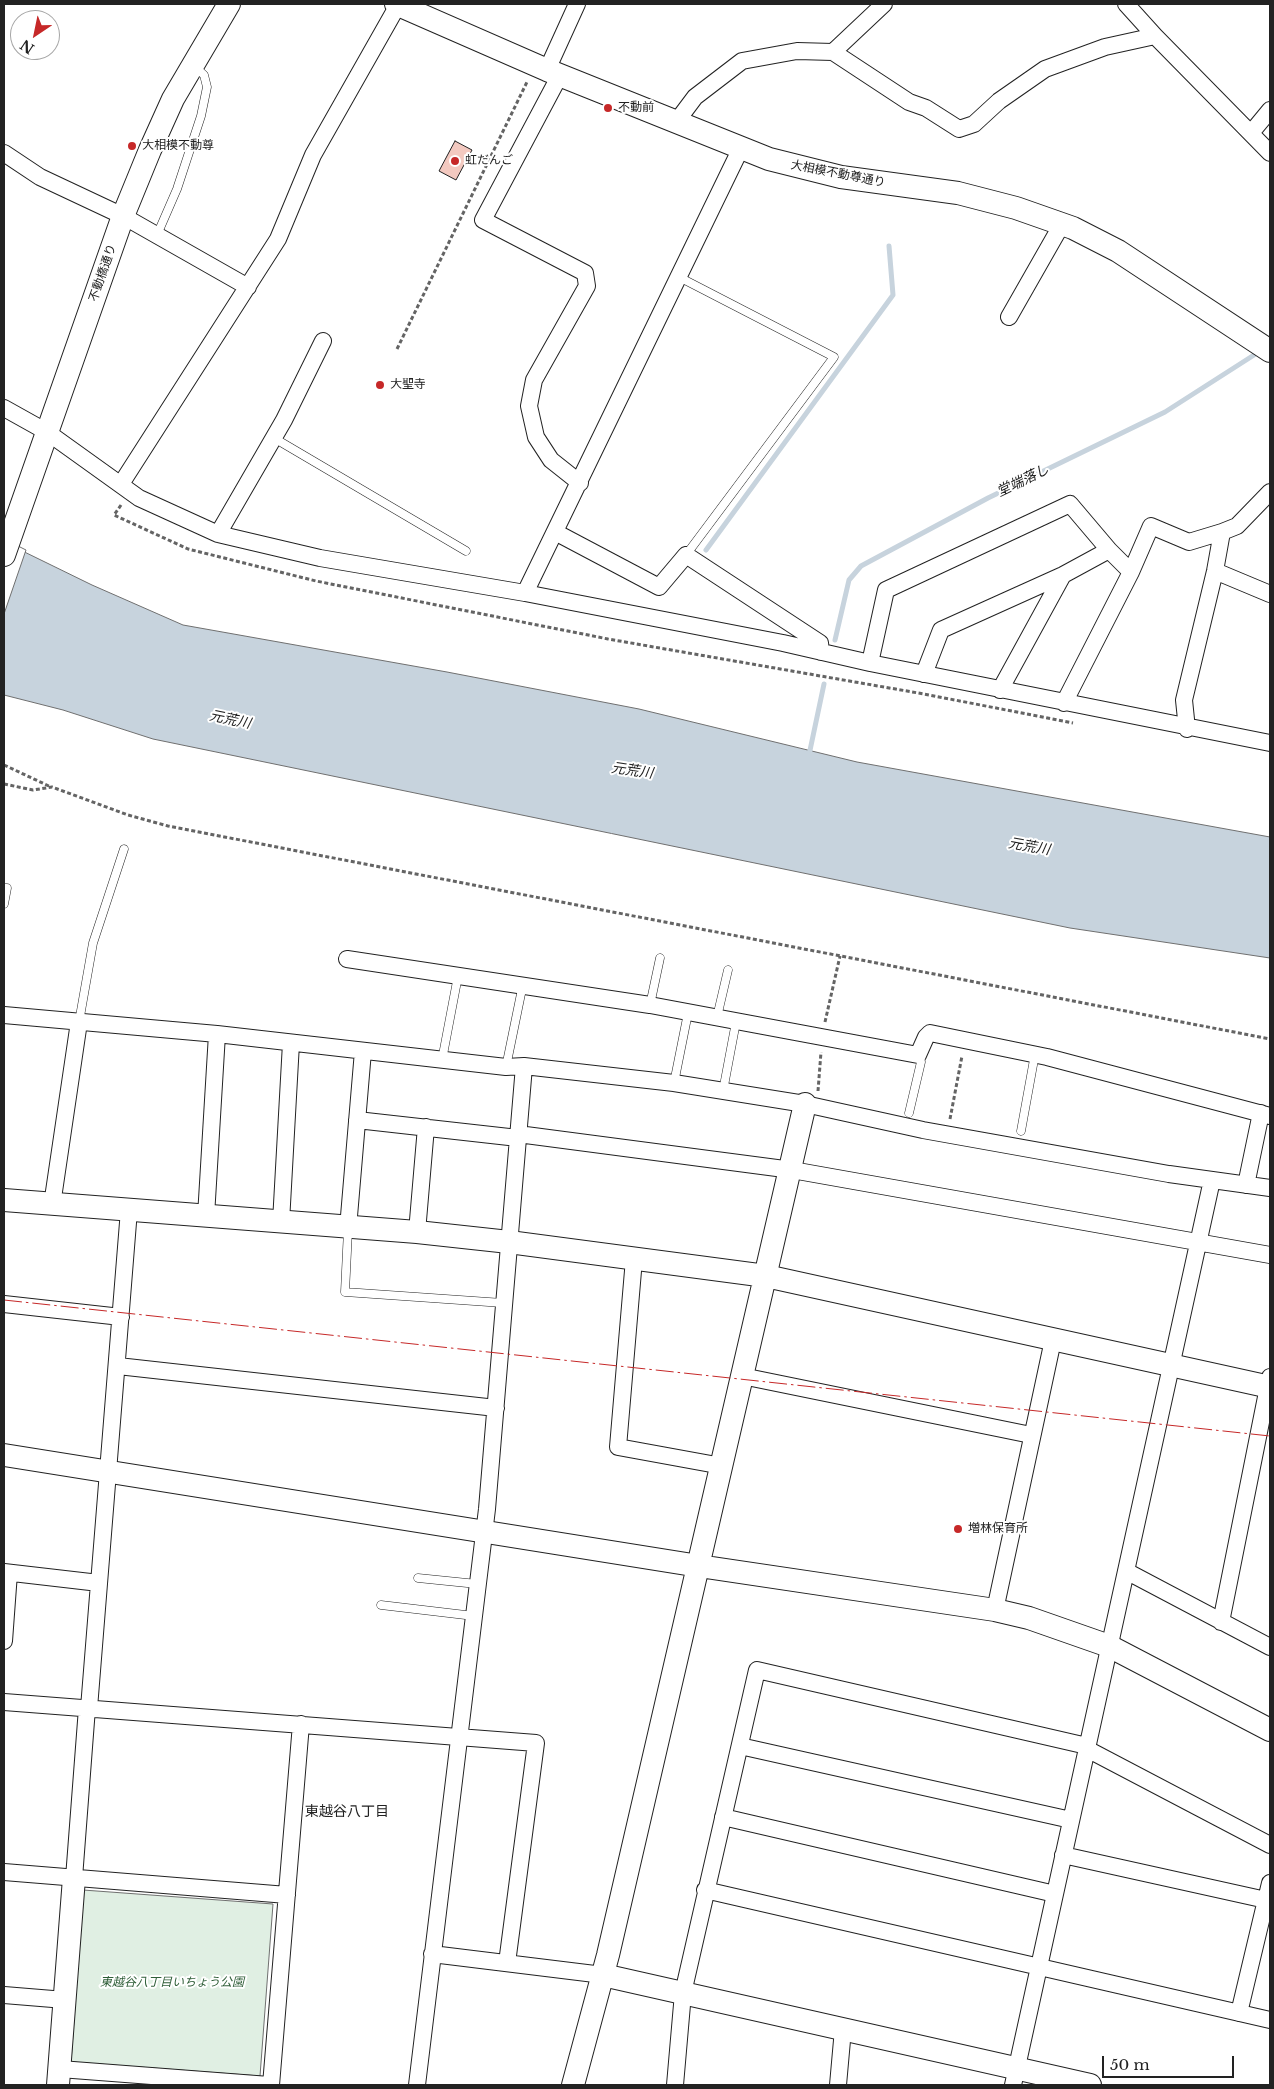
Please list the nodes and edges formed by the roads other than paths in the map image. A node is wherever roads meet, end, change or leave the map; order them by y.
1 (229, 4) edge
2 (397, 4) edge
3 (577, 4) edge
4 (884, 4) edge
5 (1126, 4) edge
6 (1155, 36) junction
7 (833, 52) junction
8 (192, 65) junction
9 (548, 69) junction
10 (1270, 110) edge
11 (677, 121) junction
12 (1251, 133) junction
13 (741, 148) junction
14 (4, 153) edge
15 (1270, 153) edge
16 (123, 216) junction
17 (1062, 224) junction
18 (157, 235) junction
19 (679, 277) junction
20 (248, 287) junction
21 (1009, 317) dead end
22 (323, 340) dead end
23 (1267, 349) edge
24 (4, 408) edge
25 (47, 432) junction
26 (274, 438) junction
27 (580, 483) junction
28 (120, 484) junction
29 (1270, 492) edge
30 (555, 532) junction
31 (1222, 532) junction
32 (218, 534) junction
33 (1109, 550) junction
34 (466, 551) dead end
35 (4, 555) edge
36 (686, 555) junction
37 (1215, 571) junction
38 (1131, 572) junction
39 (1063, 575) junction
40 (525, 593) junction
41 (1270, 594) edge
42 (821, 652) junction
43 (870, 663) junction
44 (924, 674) junction
45 (1000, 690) junction
46 (1184, 700) junction
47 (1064, 703) junction
48 (1166, 724) junction
49 (1188, 728) junction
50 (1270, 743) edge
51 (124, 849) dead end
52 (4, 888) edge
53 (4, 904) edge
54 (660, 958) dead end
55 (347, 959) dead end
56 (728, 970) dead end
57 (458, 976) junction
58 (523, 984) junction
59 (650, 1005) junction
60 (688, 1013) junction
61 (4, 1015) edge
62 (717, 1017) junction
63 (78, 1022) junction
64 (736, 1022) junction
65 (217, 1034) junction
66 (291, 1043) junction
67 (363, 1051) junction
68 (919, 1053) junction
69 (1035, 1054) junction
70 (442, 1060) junction
71 (524, 1066) junction
72 (506, 1067) junction
73 (674, 1084) junction
74 (723, 1091) junction
75 (805, 1104) junction
76 (909, 1113) dead end
77 (1266, 1115) edge
78 (357, 1120) junction
79 (426, 1127) junction
80 (1021, 1131) dead end
81 (518, 1136) junction
82 (792, 1170) junction
83 (1212, 1180) junction
84 (1246, 1184) junction
85 (1270, 1188) edge
86 (4, 1200) edge
87 (52, 1205) junction
88 (130, 1210) junction
89 (206, 1216) junction
90 (281, 1222) junction
91 (348, 1228) junction
92 (417, 1232) junction
93 (509, 1242) junction
94 (1198, 1243) junction
95 (1270, 1255) edge
96 (634, 1259) junction
97 (766, 1276) junction
98 (503, 1303) junction
99 (4, 1304) edge
100 (121, 1317) junction
101 (1053, 1340) junction
102 (1171, 1365) junction
103 (118, 1366) junction
104 (742, 1376) junction
105 (1270, 1383) edge
106 (496, 1408) junction
107 (1031, 1434) junction
108 (4, 1455) edge
109 (722, 1466) junction
110 (108, 1472) junction
111 (484, 1532) junction
112 (699, 1566) junction
113 (1126, 1571) junction
114 (6, 1572) edge
115 (418, 1578) dead end
116 (99, 1584) junction
117 (477, 1584) junction
118 (381, 1605) dead end
119 (995, 1610) junction
120 (474, 1616) junction
121 (1221, 1622) junction
122 (4, 1641) edge
123 (1109, 1646) junction
124 (1270, 1647) edge
125 (4, 1702) edge
126 (88, 1708) junction
127 (301, 1724) junction
128 (1270, 1730) edge
129 (459, 1736) junction
130 (740, 1746) junction
131 (1087, 1747) junction
132 (724, 1817) junction
133 (1071, 1820) junction
134 (1270, 1845) edge
135 (1063, 1856) junction
136 (4, 1872) edge
137 (74, 1878) junction
138 (1270, 1883) edge
139 (705, 1890) junction
140 (1055, 1894) junction
141 (287, 1896) junction
142 (1266, 1900) junction
143 (432, 1954) junction
144 (507, 1963) junction
145 (1039, 1968) junction
146 (603, 1975) junction
147 (682, 1993) junction
148 (4, 1995) edge
149 (65, 2000) junction
150 (1239, 2013) junction
151 (1270, 2020) edge
152 (843, 2029) junction
153 (59, 2077) edge
154 (1015, 2077) edge
155 (270, 2085) edge
156 (417, 2085) edge
157 (573, 2085) edge
158 (675, 2085) edge
159 (838, 2085) edge
160 (1090, 2085) edge

1 - 8 street, 不動橋通り
2 - 9 street, 大相模不動尊通り
2 - 20 street
3 - 9 street
4 - 7 street
5 - 6 street
6 - 7 street
6 - 12 street
7 - 11 street
8 - 16 street, 不動橋通り
8 - 18 lane
9 - 11 street, 大相模不動尊通り
9 - 27 street
10 - 12 street
11 - 13 street, 大相模不動尊通り
12 - 15 street
13 - 17 street, 大相模不動尊通り
13 - 19 street
14 - 16 street
16 - 18 street
16 - 25 street, 不動橋通り
17 - 21 street
17 - 23 street, 大相模不動尊通り
18 - 20 street
19 - 27 street
19 - 36 lane
20 - 28 street
22 - 26 street
24 - 25 street
25 - 28 street
25 - 35 street, 不動橋通り
26 - 32 street
26 - 34 lane
27 - 30 street
28 - 32 street
29 - 31 street
30 - 36 street
30 - 40 street
31 - 37 street
31 - 38 street
32 - 40 street
33 - 38 street
33 - 39 street
33 - 43 street
36 - 42 street
37 - 41 street
37 - 46 street
38 - 47 street
39 - 44 street
39 - 45 street
40 - 42 street
42 - 43 street
43 - 44 street
44 - 45 street
45 - 47 street
46 - 48 street
46 - 49 street
47 - 48 street
48 - 49 street
49 - 50 street
51 - 63 lane
52 - 53 lane
54 - 59 lane
55 - 57 street
56 - 62 lane
57 - 58 street
57 - 70 lane
58 - 59 street
58 - 72 lane
59 - 60 street
60 - 62 street
60 - 73 lane
61 - 63 street
62 - 64 street
63 - 65 street
63 - 87 street
64 - 68 street
64 - 74 lane
65 - 66 street
65 - 89 street
66 - 67 street
66 - 90 street
67 - 70 street
67 - 78 street
68 - 69 street
68 - 76 lane
69 - 77 street
69 - 80 lane
70 - 72 street
71 - 72 street
71 - 73 street
71 - 81 street
73 - 74 street
74 - 75 street
75 - 82 street
75 - 83 street
77 - 84 street
78 - 79 street
78 - 91 street
79 - 81 street
79 - 92 street
81 - 82 street
81 - 93 street
82 - 94 street
82 - 97 street
83 - 84 street
83 - 94 street
84 - 85 street
86 - 87 street
87 - 88 street
88 - 89 street
88 - 100 street
89 - 90 street
90 - 91 street
91 - 92 street
91 - 98 lane
92 - 93 street
93 - 96 street
93 - 98 street
94 - 95 street
94 - 102 street
96 - 97 street
96 - 109 street
97 - 101 street
97 - 104 street
98 - 106 street
99 - 100 street
100 - 103 street
101 - 102 street
101 - 107 street
102 - 105 street
102 - 113 street
103 - 106 street
103 - 110 street
104 - 107 street
104 - 109 street
105 - 121 street
106 - 111 street
107 - 119 street
108 - 110 street
109 - 112 street
110 - 111 street
110 - 116 street
111 - 112 street
111 - 117 street
112 - 119 street
112 - 146 street
113 - 121 street
113 - 123 street
114 - 116 street
114 - 122 street
115 - 117 lane
116 - 126 street
117 - 120 street
118 - 120 lane
119 - 123 street
120 - 129 street
121 - 124 street
123 - 128 street
123 - 131 street
125 - 126 street
126 - 127 street
126 - 137 street
127 - 129 street
127 - 141 street
129 - 143 street
129 - 144 street
130 - 131 street
130 - 132 street
130 - 133 street
131 - 133 street
131 - 134 street
132 - 139 street
132 - 140 street
133 - 135 street
135 - 140 street
135 - 142 street
136 - 137 street
137 - 141 street
137 - 149 street
138 - 142 street
139 - 145 street
139 - 147 street
140 - 145 street
141 - 155 street
142 - 150 street
143 - 144 street
143 - 156 street
144 - 146 street
145 - 150 street
145 - 154 street
146 - 147 street
146 - 157 street
147 - 152 street
147 - 158 street
148 - 149 street
149 - 153 street
150 - 151 street
152 - 154 street
152 - 159 street
153 - 155 street
154 - 160 street

